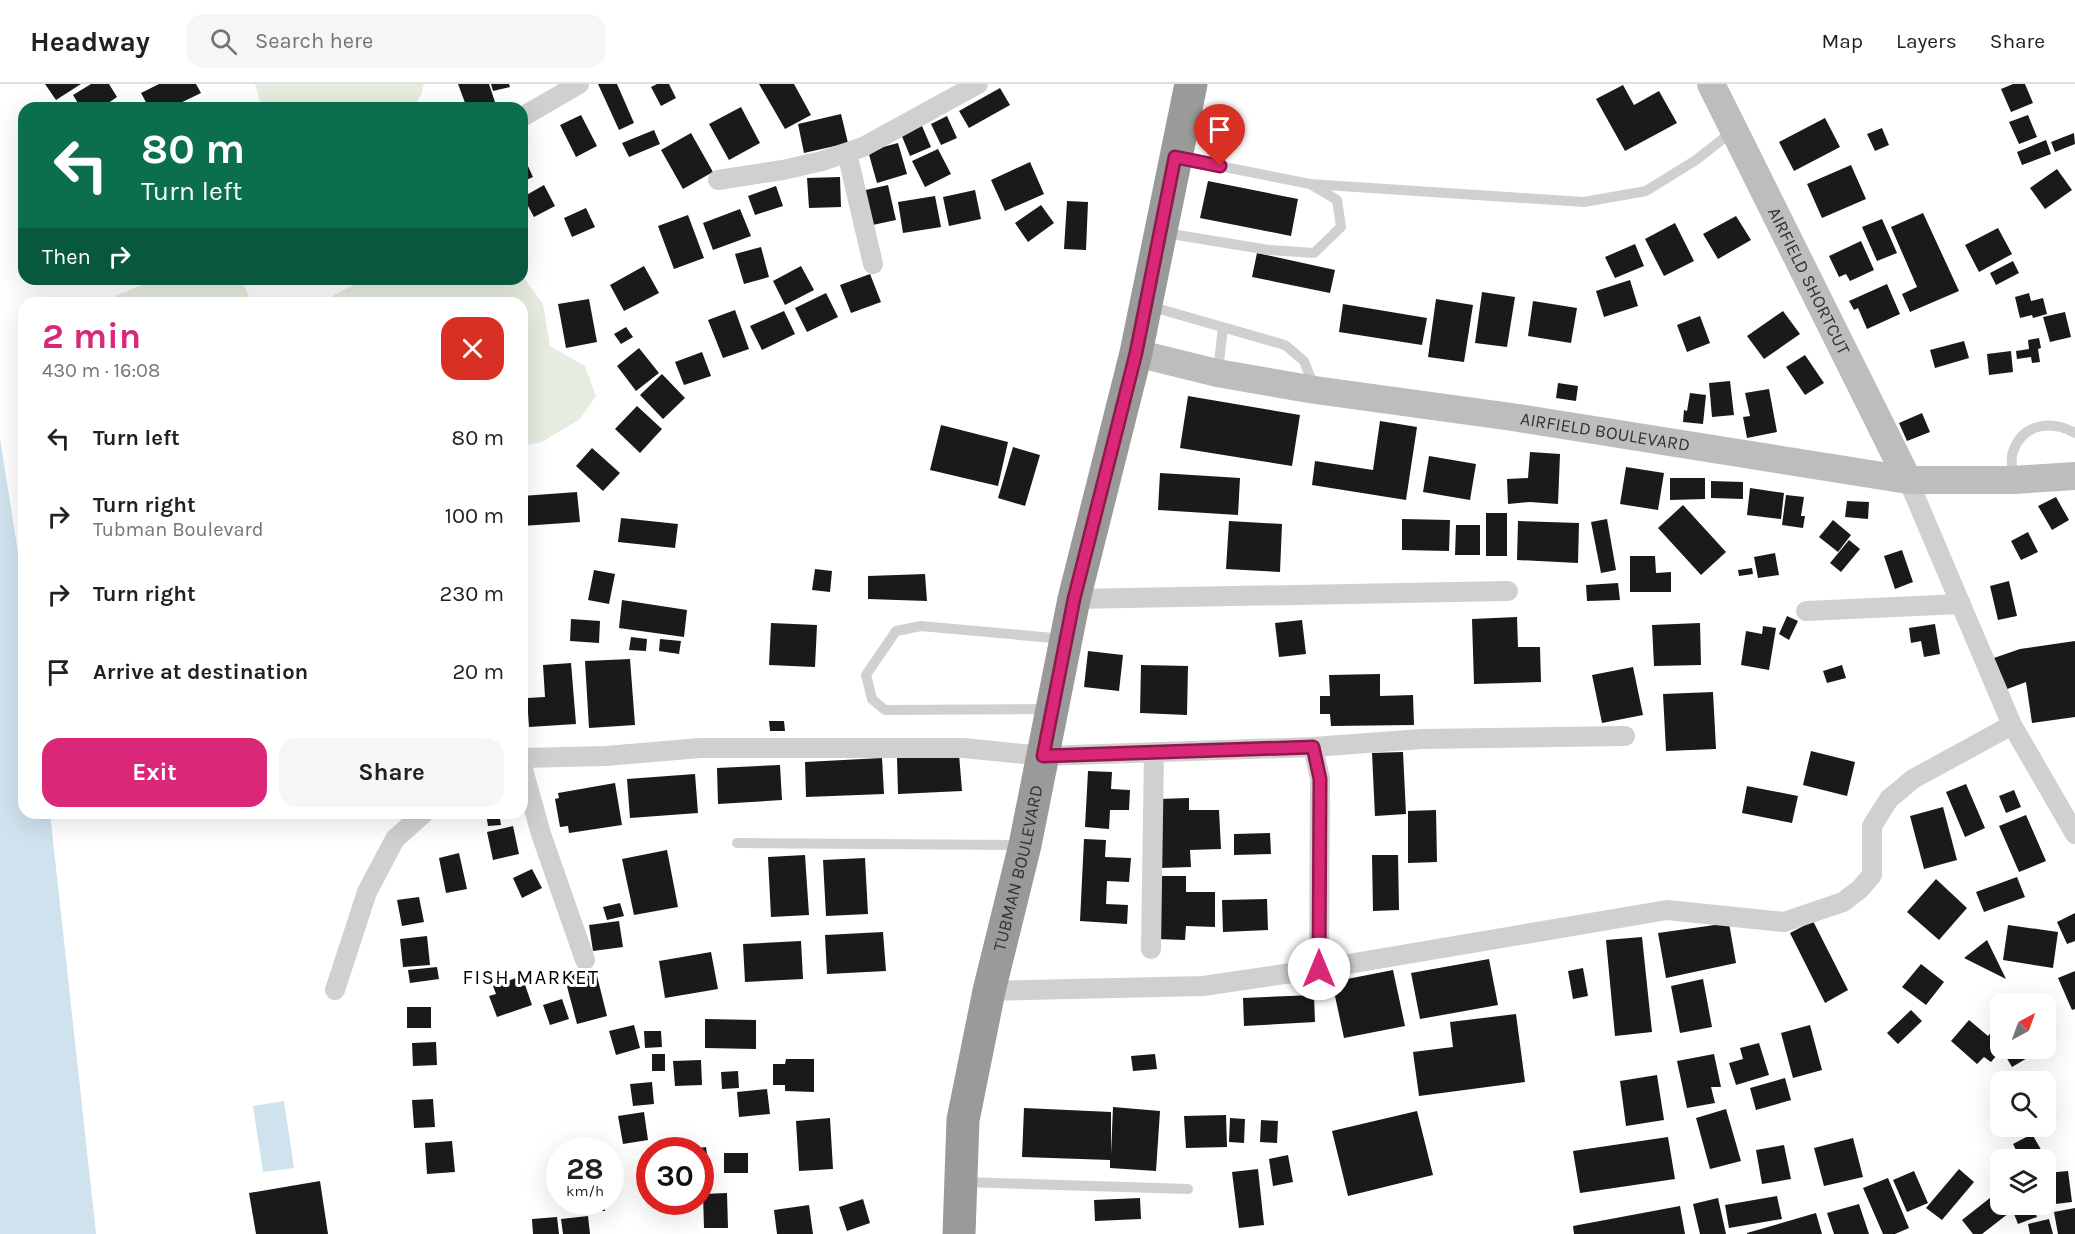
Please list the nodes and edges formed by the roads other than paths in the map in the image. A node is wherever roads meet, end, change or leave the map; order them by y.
1 (579, 84) edge
2 (978, 84) edge
3 (1191, 84) edge
4 (1711, 84) edge
5 (528, 114) edge
6 (1733, 131) junction
7 (847, 153) junction
8 (1175, 157) junction
9 (718, 180) dead end
10 (1310, 184) junction
11 (1160, 232) junction
12 (873, 264) dead end
13 (1146, 305) junction
14 (1223, 327) junction
15 (1136, 353) junction
16 (1217, 373) junction
17 (1315, 390) junction
18 (2075, 434) edge
19 (2075, 476) edge
20 (1908, 480) junction
21 (2013, 480) junction
22 (1508, 591) dead end
23 (1074, 599) junction
24 (1961, 604) junction
25 (1806, 611) dead end
26 (1067, 639) junction
27 (1051, 709) junction
28 (2012, 725) junction
29 (1625, 736) dead end
30 (1313, 747) junction
31 (1154, 752) junction
32 (1043, 756) junction
33 (528, 758) edge
34 (528, 787) edge
35 (417, 819) edge
36 (2075, 834) edge
37 (737, 843) dead end
38 (1025, 845) junction
39 (1151, 949) dead end
40 (585, 960) dead end
41 (1319, 969) junction
42 (335, 990) dead end
43 (989, 991) junction
44 (961, 1182) junction
45 (1188, 1189) dead end
46 (959, 1234) edge

1 - 5 street
2 - 7 street
3 - 8 highway, TUBMAN BOULEVARD
4 - 6 street, AIRFIELD SHORTCUT
6 - 10 lane
6 - 20 street, AIRFIELD SHORTCUT
7 - 9 street
7 - 12 street
8 - 10 lane
8 - 11 highway, TUBMAN BOULEVARD
10 - 11 lane
11 - 13 highway, TUBMAN BOULEVARD
13 - 14 lane
13 - 15 highway, TUBMAN BOULEVARD
14 - 16 lane
14 - 17 lane
15 - 16 street, AIRFIELD BOULEVARD
15 - 23 highway, TUBMAN BOULEVARD
16 - 17 street, AIRFIELD BOULEVARD
17 - 20 street, AIRFIELD BOULEVARD
18 - 21 lane
19 - 21 street, AIRFIELD BOULEVARD
20 - 21 street, AIRFIELD BOULEVARD
20 - 24 street
22 - 23 street
23 - 26 highway, TUBMAN BOULEVARD
24 - 25 street
24 - 28 street
26 - 27 highway, TUBMAN BOULEVARD
26 - 27 lane
27 - 32 highway, TUBMAN BOULEVARD
28 - 36 street
28 - 41 street
29 - 30 street
30 - 31 street
30 - 41 street
31 - 32 street
31 - 39 street
32 - 33 street
32 - 38 highway, TUBMAN BOULEVARD
34 - 40 street
35 - 42 street
37 - 38 lane
38 - 43 highway, TUBMAN BOULEVARD
41 - 43 street
43 - 44 highway, TUBMAN BOULEVARD
44 - 45 lane
44 - 46 highway, TUBMAN BOULEVARD

